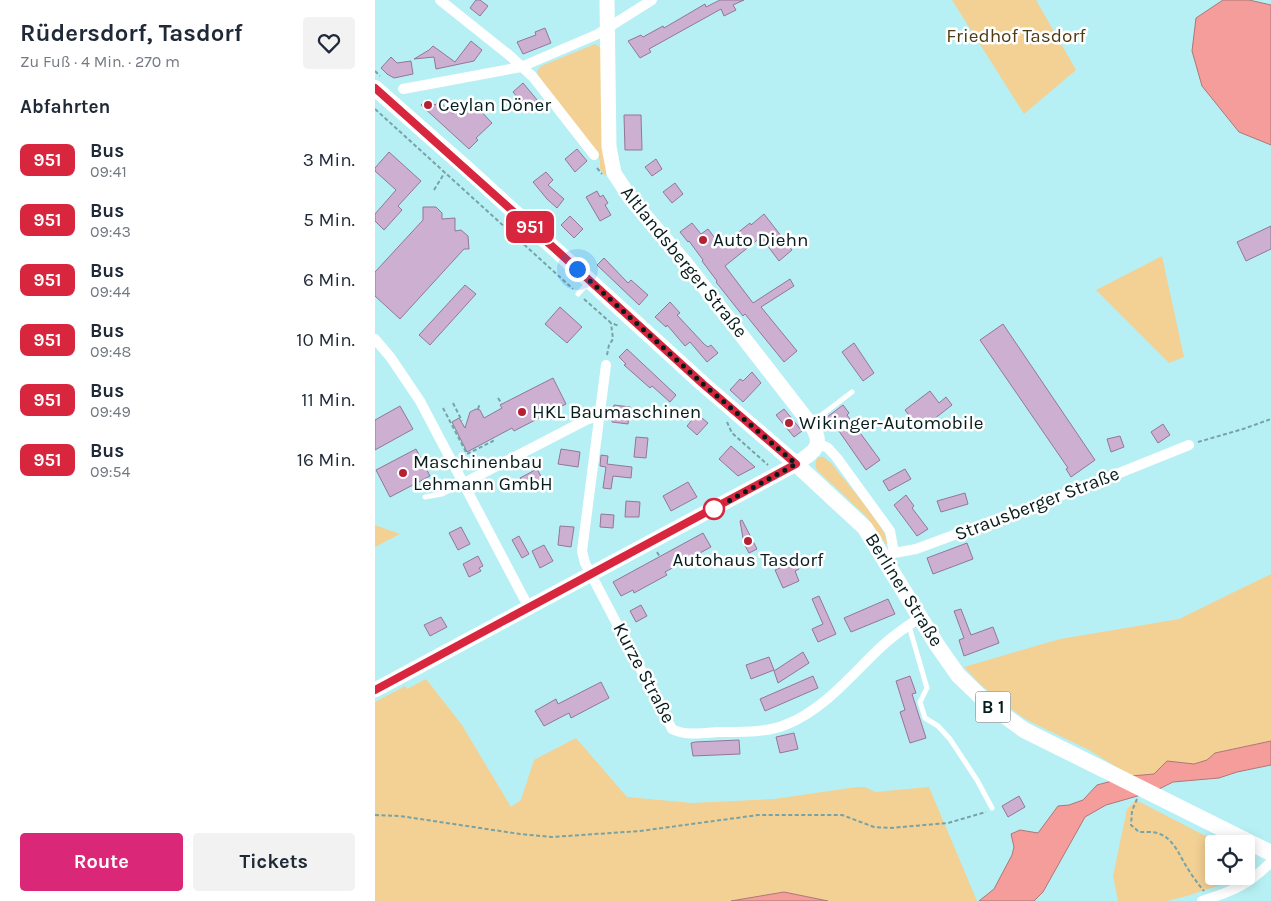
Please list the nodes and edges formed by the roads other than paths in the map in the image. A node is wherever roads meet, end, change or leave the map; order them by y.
1 (440, 0) edge
2 (607, 0) edge
3 (652, 0) edge
4 (608, 28) junction
5 (521, 67) junction
6 (403, 89) dead end
7 (377, 98) edge
8 (594, 156) dead end
9 (589, 280) junction
10 (578, 294) road end
11 (375, 340) edge
12 (606, 365) road end
13 (852, 392) dead end
14 (599, 418) junction
15 (817, 420) junction
16 (818, 443) junction
17 (1189, 445) road end
18 (796, 464) junction
19 (464, 483) junction
20 (425, 497) dead end
21 (890, 556) junction
22 (591, 575) junction
23 (529, 608) junction
24 (915, 621) junction
25 (375, 690) edge
26 (992, 808) road end
27 (1271, 852) edge
28 (1271, 862) edge
29 (1207, 900) edge

1 - 5 street
2 - 4 main road, Altlandsberger Straße
3 - 4 street
4 - 5 street
4 - 15 main road, Altlandsberger Straße
5 - 6 street
5 - 8 street
7 - 9 main road, Berliner Straße / B 1
9 - 10 lane
9 - 18 main road, Berliner Straße / B 1
11 - 19 street
12 - 14 street
13 - 15 lane
14 - 19 street
14 - 22 street
15 - 16 main road, Altlandsberger Straße
16 - 18 main road
16 - 21 street
17 - 21 street, Strausberger Straße
18 - 21 main road, Berliner Straße / B 1
18 - 22 main road
19 - 20 lane
19 - 23 street
21 - 24 main road, Berliner Straße / B 1
22 - 23 main road
22 - 24 street, Kurze Straße
23 - 25 main road
24 - 26 lane
24 - 27 main road, Berliner Straße / B 1
28 - 29 street

